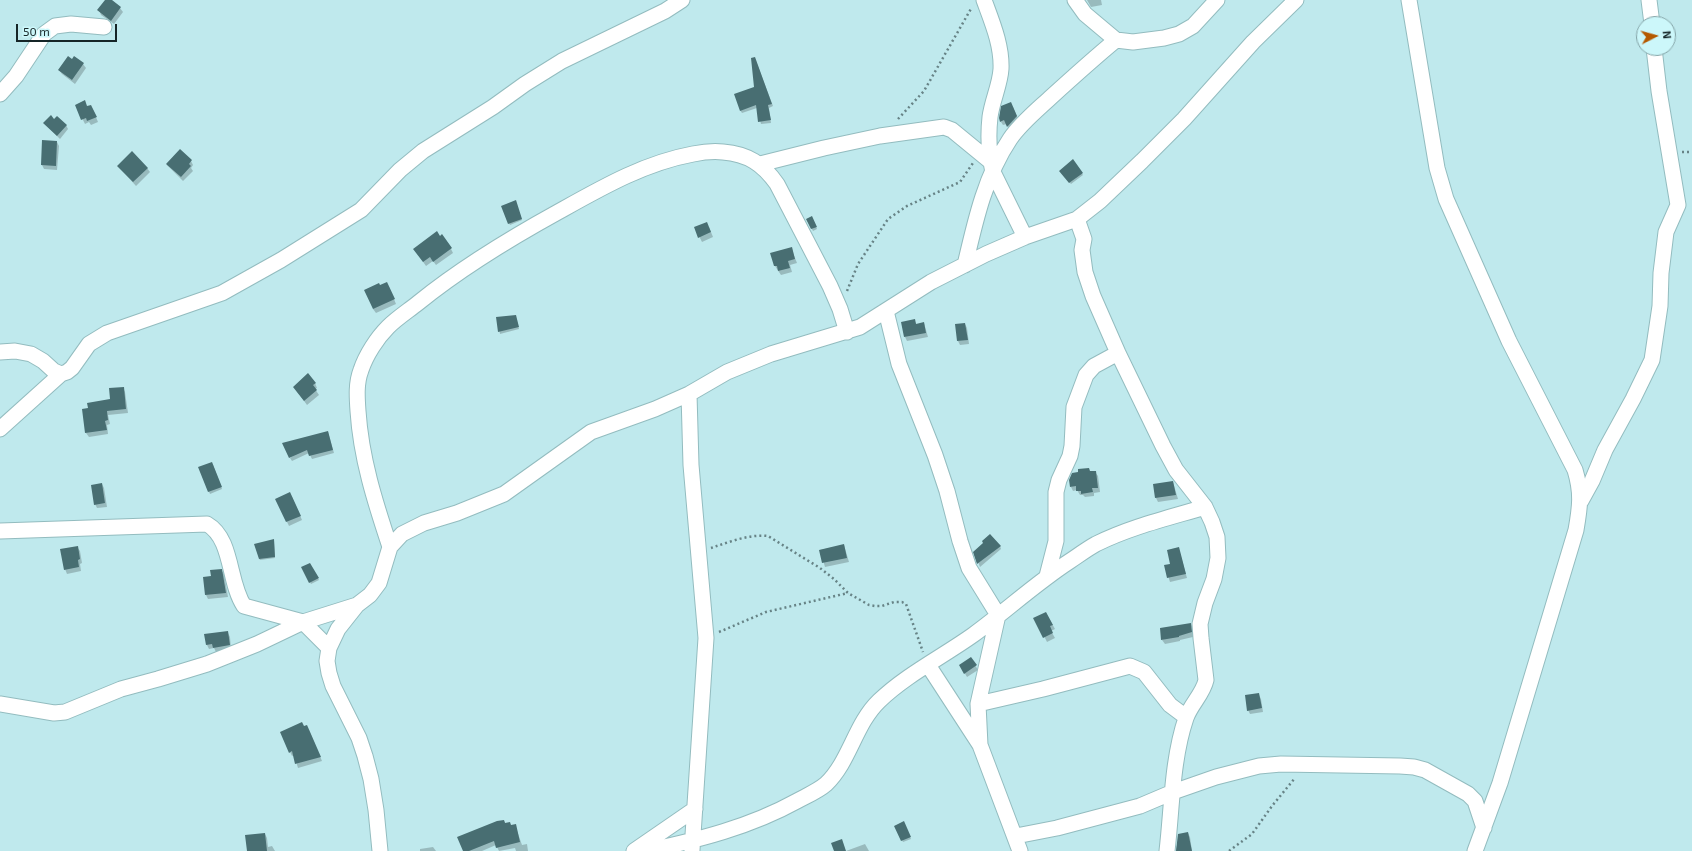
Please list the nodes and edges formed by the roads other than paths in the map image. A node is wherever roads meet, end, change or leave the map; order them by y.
1 (682, 0) edge
2 (1075, 0) edge
3 (1217, 0) edge
4 (1296, 0) edge
5 (1409, 0) edge
6 (1649, 0) edge
7 (978, 3) edge
8 (1651, 16) edge
9 (104, 26) dead end
10 (1116, 40) junction
11 (1655, 56) edge
12 (0, 94) edge
13 (760, 164) junction
14 (992, 167) junction
15 (1077, 219) junction
16 (1025, 236) junction
17 (966, 265) junction
18 (886, 311) junction
19 (847, 332) junction
20 (0, 352) edge
21 (1118, 353) junction
22 (60, 374) junction
23 (689, 394) junction
24 (0, 429) edge
25 (1581, 500) junction
26 (1205, 507) junction
27 (0, 531) edge
28 (390, 546) junction
29 (1047, 576) junction
30 (357, 605) junction
31 (998, 615) junction
32 (304, 622) junction
33 (329, 648) junction
34 (928, 665) junction
35 (0, 704) edge
36 (978, 704) junction
37 (1186, 717) junction
38 (980, 745) junction
39 (1173, 792) junction
40 (694, 810) junction
41 (1484, 828) junction
42 (1016, 836) junction
43 (692, 846) edge
44 (380, 851) edge
45 (634, 851) edge
46 (646, 851) edge
47 (1020, 851) edge
48 (1167, 851) edge
49 (1474, 851) edge

1 - 22 street
2 - 10 street
3 - 10 street
4 - 15 street
5 - 25 street
6 - 8 street
7 - 14 street
9 - 12 street
10 - 14 street
11 - 25 street
13 - 14 street
13 - 19 street
13 - 28 street
14 - 16 street
14 - 17 street
15 - 16 street
15 - 21 street
16 - 17 street
17 - 18 street
18 - 19 street
18 - 31 street
19 - 23 street
20 - 22 street
21 - 26 street
21 - 29 street
22 - 24 street
23 - 28 street
23 - 40 street
25 - 41 street
26 - 29 street
26 - 37 street
27 - 32 street
28 - 30 street
29 - 31 street
30 - 32 street
30 - 33 street
31 - 34 street
31 - 36 street
32 - 33 street
32 - 35 street
33 - 44 street
34 - 38 street
34 - 43 street
36 - 37 street
36 - 38 street
37 - 39 street
38 - 42 street
39 - 41 street
39 - 42 street
39 - 48 street
40 - 43 street
40 - 45 street
41 - 49 street
42 - 47 street
43 - 46 street

